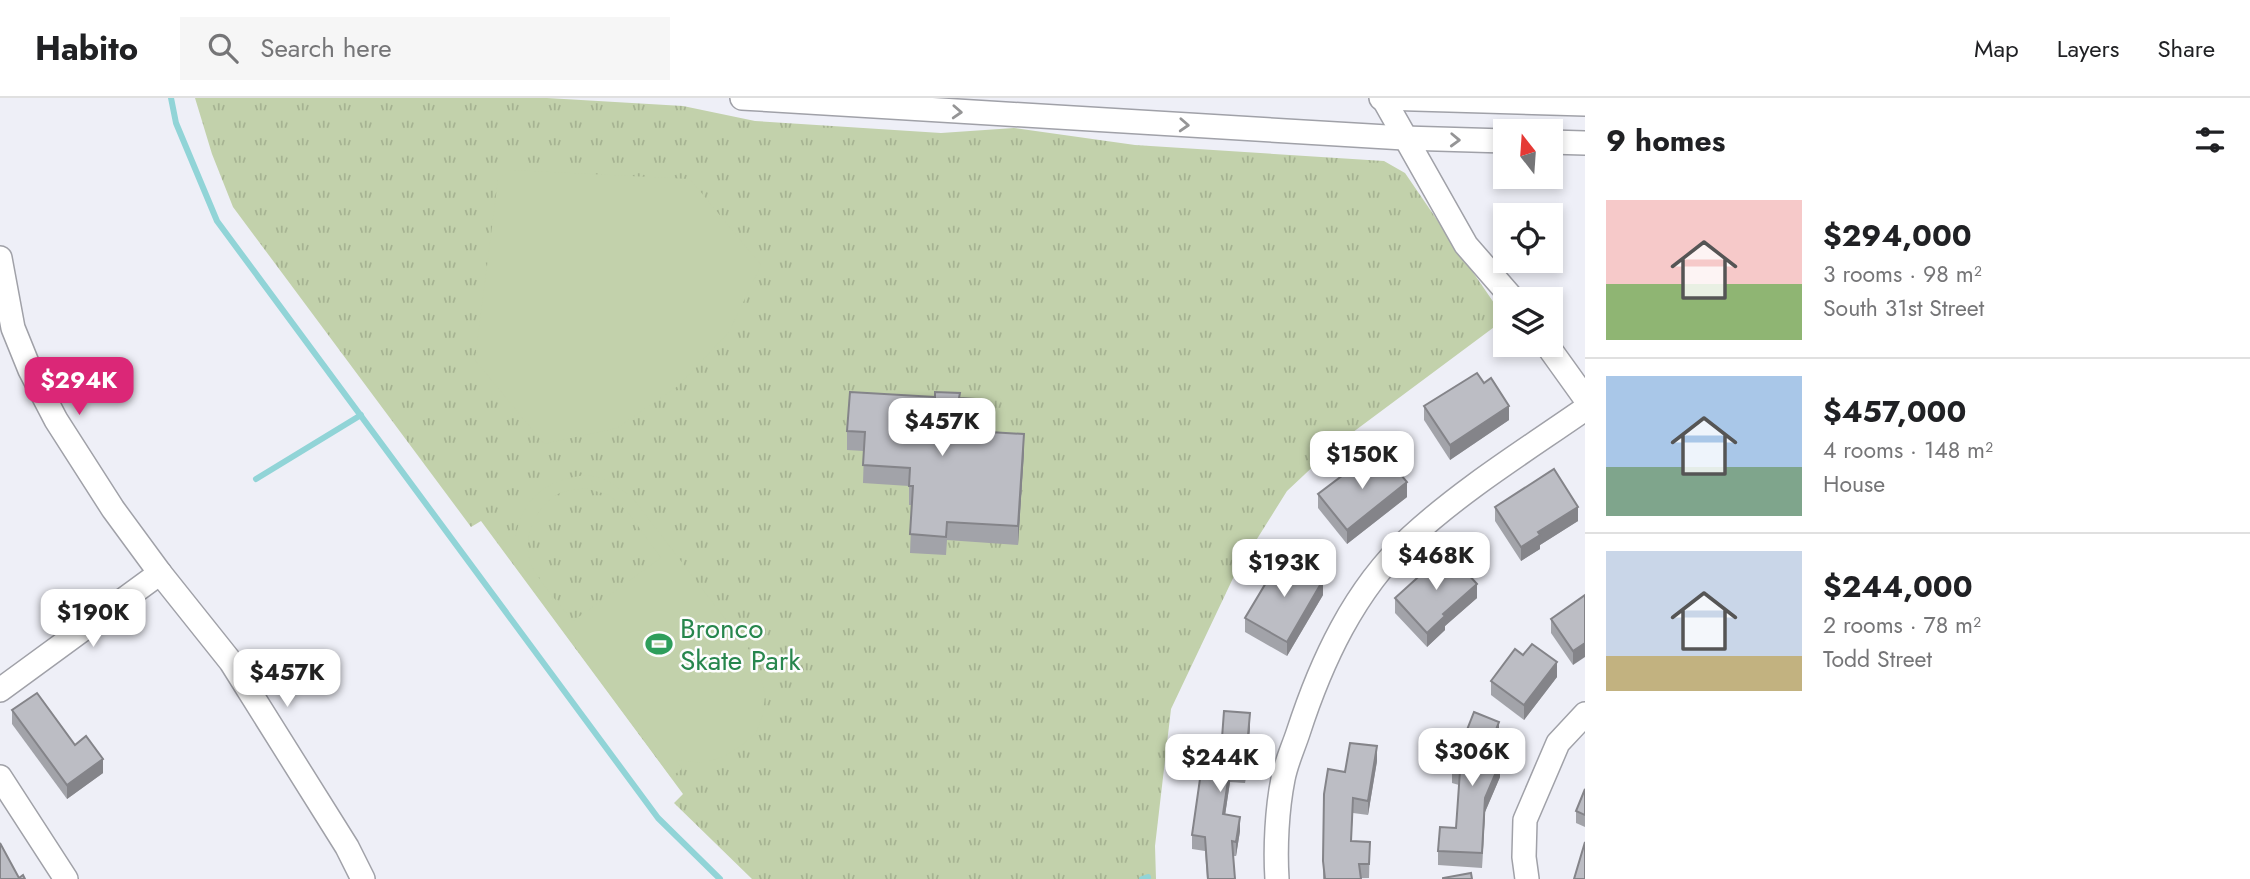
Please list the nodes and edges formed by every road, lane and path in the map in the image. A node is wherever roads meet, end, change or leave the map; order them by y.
1 (742, 98) edge
2 (1383, 98) edge
3 (1585, 104) edge
4 (1404, 138) junction
5 (1493, 141) edge
6 (1563, 143) edge
7 (1585, 144) edge
8 (0, 258) edge
9 (1503, 287) edge
10 (1556, 357) edge
11 (1585, 398) edge
12 (1585, 409) edge
13 (160, 573) junction
14 (0, 690) edge
15 (1585, 714) edge
16 (0, 777) edge
17 (65, 879) edge
18 (363, 879) edge
19 (1277, 879) edge
20 (1527, 879) edge

1 -> 4 street
2 - 3 street
2 - 4 street
4 -> 5 street
4 - 9 street
6 - 7 street
8 - 13 street
10 - 11 street
12 - 19 street
13 - 14 street
13 - 18 street
15 - 20 street
16 - 17 street

